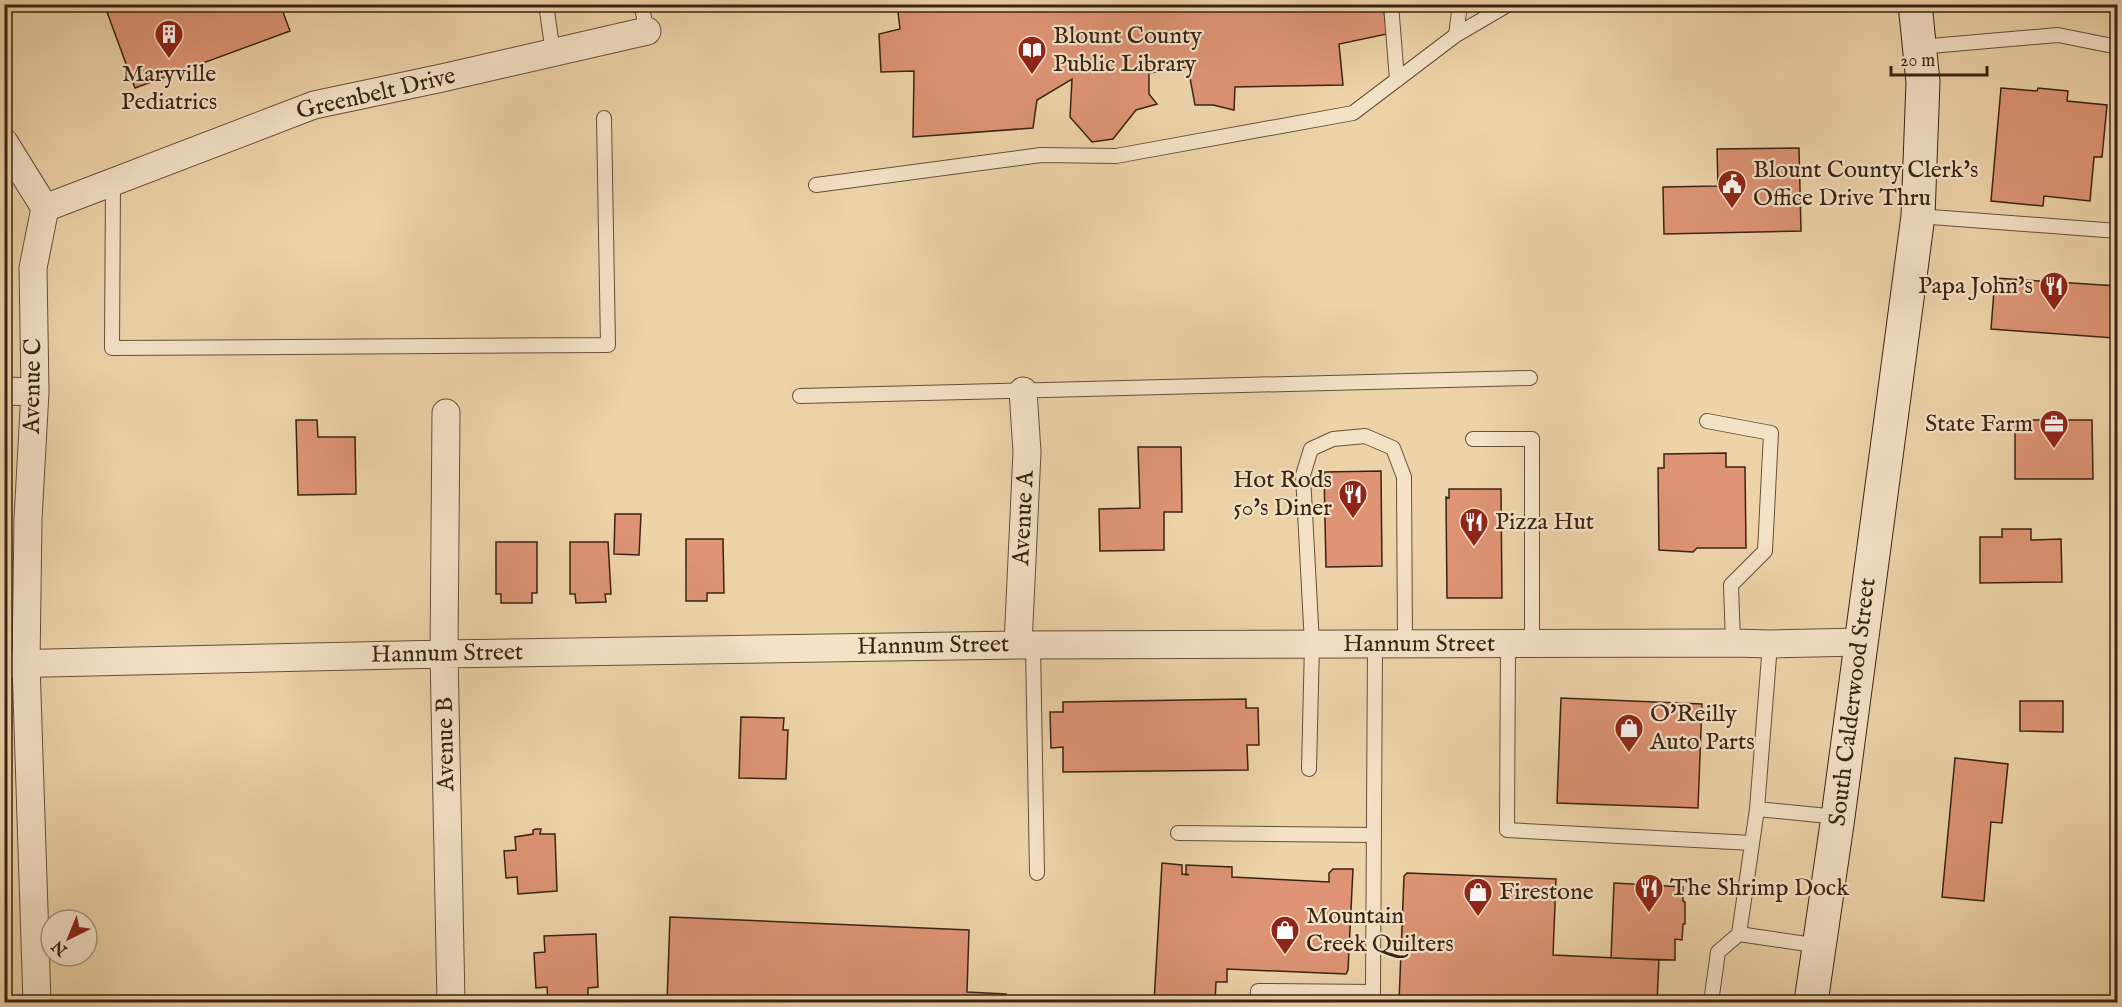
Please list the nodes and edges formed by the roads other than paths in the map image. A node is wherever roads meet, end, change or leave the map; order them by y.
1 (546, 4) edge
2 (641, 4) edge
3 (1391, 4) edge
4 (1460, 4) edge
5 (1509, 4) edge
6 (1915, 4) edge
7 (647, 31) joint
8 (1456, 36) junction
9 (1919, 47) junction
10 (2118, 47) edge
11 (553, 52) junction
12 (1398, 80) junction
13 (604, 118) dead end
14 (4, 142) edge
15 (113, 182) junction
16 (816, 185) dead end
17 (45, 208) junction
18 (1917, 216) junction
19 (2118, 231) edge
20 (1530, 378) dead end
21 (4, 391) edge
22 (1023, 391) junction
23 (35, 392) junction
24 (800, 396) dead end
25 (446, 413) dead end
26 (1707, 421) dead end
27 (1473, 439) dead end
28 (1861, 642) junction
29 (1733, 643) junction
30 (1312, 644) junction
31 (1375, 644) junction
32 (1405, 644) junction
33 (1520, 644) junction
34 (1770, 644) junction
35 (1026, 645) junction
36 (444, 654) junction
37 (15, 664) edge
38 (1309, 769) dead end
39 (1757, 809) junction
40 (1838, 817) junction
41 (1178, 833) dead end
42 (1373, 835) junction
43 (1752, 843) junction
44 (1037, 873) dead end
45 (1739, 934) junction
46 (1820, 946) junction
47 (1373, 997) edge
48 (37, 1002) edge
49 (451, 1002) edge
50 (1257, 1002) edge
51 (1711, 1002) edge
52 (1810, 1002) edge

1 - 11 lane
2 - 7 lane
3 - 12 lane
4 - 8 lane
5 - 8 lane
6 - 9 main road, South Calderwood Street
7 - 11 street, Greenbelt Drive
8 - 12 lane
9 - 10 lane
9 - 18 main road, South Calderwood Street
11 - 15 street, Greenbelt Drive
12 - 16 lane
13 - 15 lane
14 - 17 street
15 - 17 street, Greenbelt Drive
17 - 23 street, Avenue C
18 - 19 lane
18 - 28 main road, South Calderwood Street
20 - 22 lane
21 - 23 street
22 - 24 lane
22 - 35 street, Avenue A
23 - 37 street, Avenue C
25 - 36 street, Avenue B
26 - 29 lane
27 - 33 lane
28 - 34 street, Hannum Street
28 - 40 main road, South Calderwood Street
29 - 33 street, Hannum Street
29 - 34 street, Hannum Street
30 - 31 street, Hannum Street
30 - 32 lane
30 - 35 street, Hannum Street
30 - 38 lane
31 - 32 street, Hannum Street
31 - 42 lane
32 - 33 street, Hannum Street
33 - 43 lane
34 - 39 lane
35 - 36 street, Hannum Street
35 - 44 lane
36 - 37 street, Hannum Street
36 - 49 street, Avenue B
37 - 48 street, Avenue C
39 - 40 lane
39 - 43 lane
40 - 46 main road, South Calderwood Street
41 - 42 lane
42 - 47 lane
43 - 45 lane
45 - 46 lane
45 - 51 lane
46 - 52 main road, South Calderwood Street
47 - 50 lane

